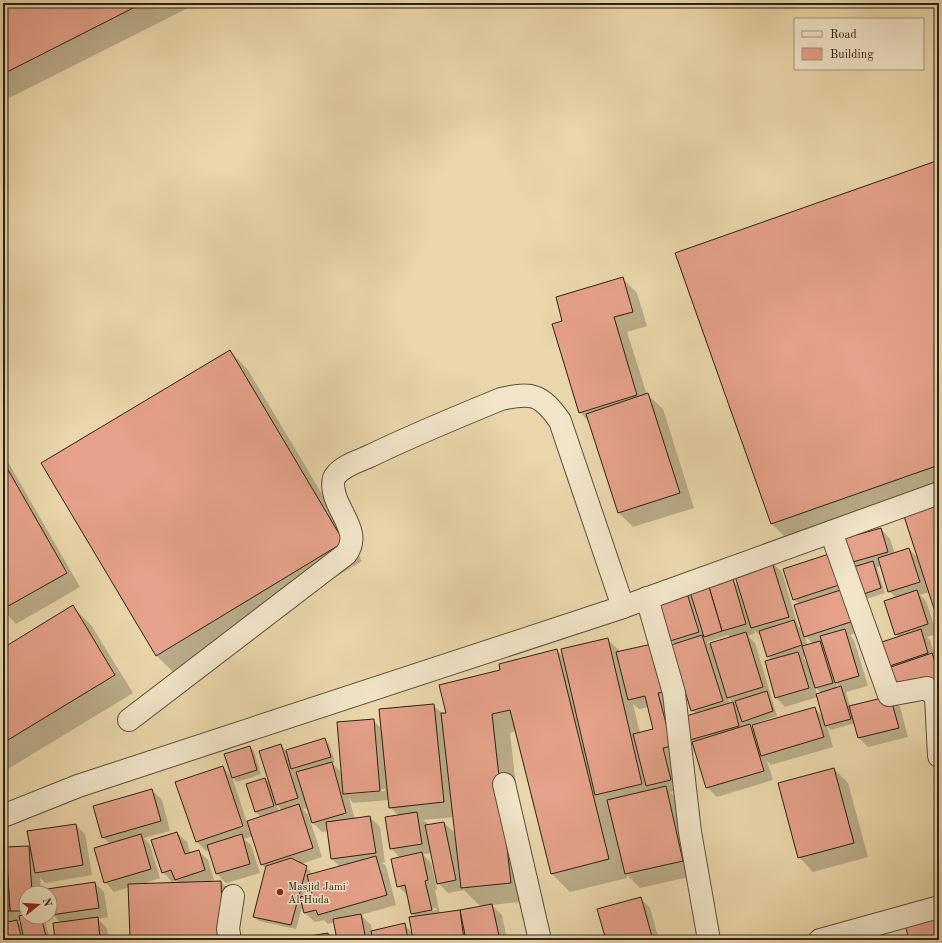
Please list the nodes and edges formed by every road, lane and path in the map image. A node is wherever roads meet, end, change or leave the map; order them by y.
1 (939, 493) edge
2 (831, 532) junction
3 (647, 598) junction
4 (623, 607) junction
5 (129, 720) dead end
6 (939, 756) edge
7 (504, 784) dead end
8 (3, 816) edge
9 (233, 896) dead end
10 (939, 906) edge
11 (230, 940) edge
12 (540, 940) edge
13 (709, 940) edge
14 (820, 940) edge

1 - 2 street
2 - 3 street
2 - 6 street
3 - 4 street
3 - 13 street
4 - 5 street
4 - 8 street
7 - 12 street
9 - 11 street
10 - 14 street

